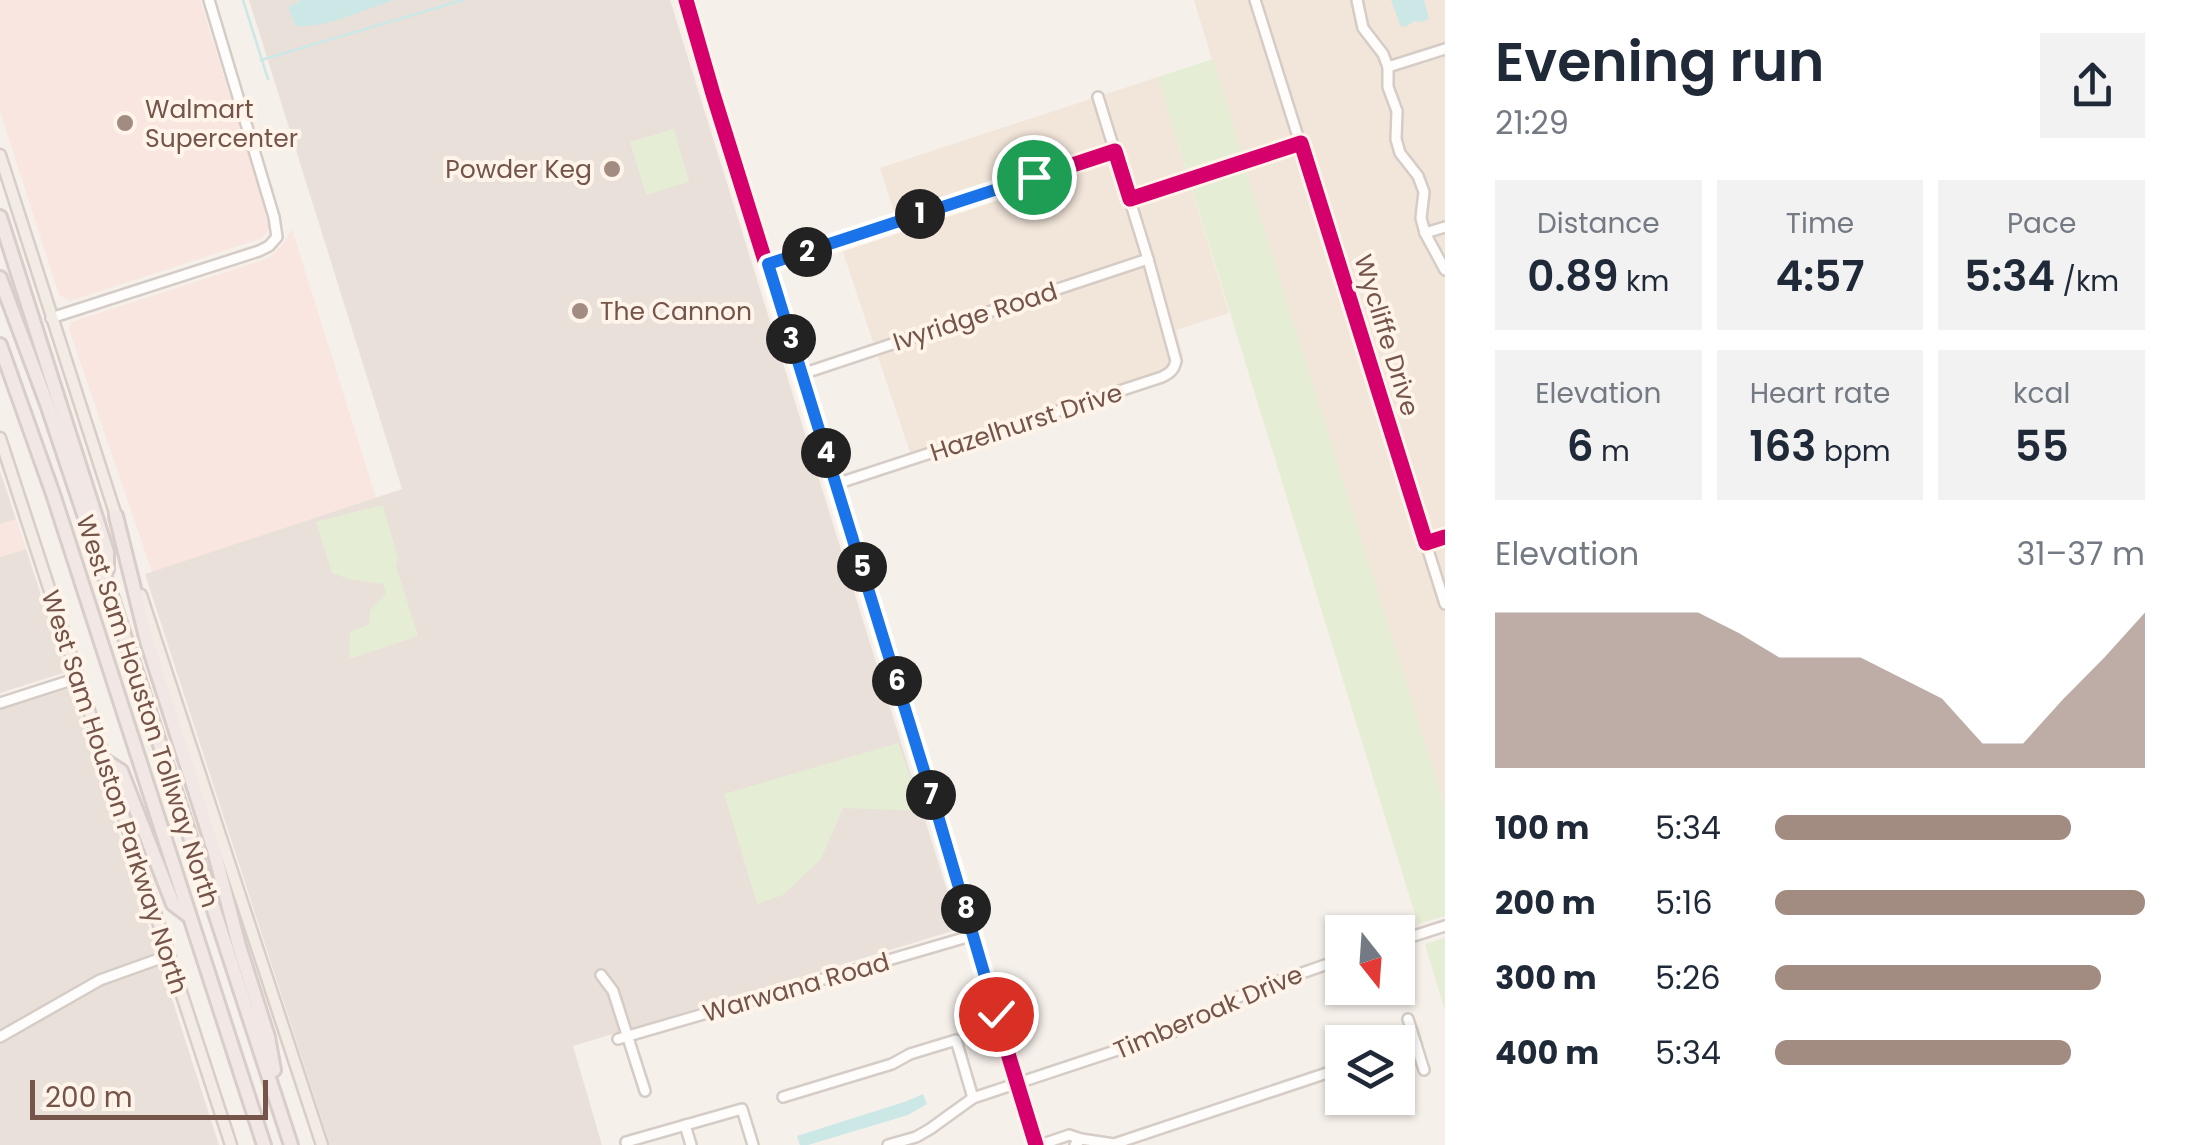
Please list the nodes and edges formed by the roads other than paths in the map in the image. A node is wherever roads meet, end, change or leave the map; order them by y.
1 (209, 0) edge
2 (686, 0) edge
3 (1256, 0) edge
4 (1357, 0) edge
5 (1445, 49) edge
6 (1388, 67) junction
7 (1098, 97) dead end
8 (1301, 142) junction
9 (1115, 151) junction
10 (0, 156) edge
11 (1130, 199) junction
12 (0, 217) edge
13 (1445, 227) edge
14 (1425, 233) junction
15 (1148, 259) junction
16 (768, 264) junction
17 (1445, 270) edge
18 (0, 278) edge
19 (51, 318) junction
20 (0, 345) edge
21 (802, 374) junction
22 (0, 438) edge
23 (836, 484) junction
24 (116, 516) junction
25 (1445, 537) edge
26 (1426, 543) junction
27 (107, 582) junction
28 (1445, 604) edge
29 (78, 678) junction
30 (0, 703) edge
31 (104, 760) junction
32 (190, 916) junction
33 (1445, 926) edge
34 (974, 935) junction
35 (1415, 936) edge
36 (168, 956) junction
37 (1325, 965) edge
38 (601, 976) dead end
39 (1408, 1019) dead end
40 (0, 1037) edge
41 (623, 1037) junction
42 (1416, 1044) joint
43 (1424, 1070) dead end
44 (1325, 1074) edge
45 (1017, 1083) junction
46 (645, 1091) dead end
47 (783, 1097) dead end
48 (973, 1098) junction
49 (282, 1117) junction
50 (685, 1125) junction
51 (1078, 1142) edge
52 (230, 1145) edge
53 (264, 1145) edge
54 (291, 1145) edge
55 (322, 1145) edge
56 (627, 1145) edge
57 (691, 1145) edge
58 (753, 1145) edge
59 (888, 1145) edge
60 (1038, 1145) edge

1 - 19 street
2 - 16 main road
3 - 8 street, Wycliffe Drive
4 - 6 street
5 - 6 street
6 - 14 street
7 - 9 street
8 - 11 street
8 - 26 street, Wycliffe Drive
9 - 11 street
9 - 16 street
10 - 19 main road
11 - 15 street
12 - 27 highway
13 - 14 street
14 - 17 street
15 - 21 street, Ivyridge Road
15 - 23 street, Hazelhurst Drive
16 - 21 main road
18 - 27 highway, West Sam Houston Tollway North
19 - 24 main road
20 - 32 highway, West Sam Houston Tollway North
21 - 23 main road
22 - 29 main road, West Sam Houston Parkway North
23 - 34 main road
24 - 49 highway
24 - 55 main road
25 - 26 street
26 - 28 street, Wycliffe Drive
27 - 49 highway, West Sam Houston Tollway North
29 - 30 street
29 - 31 main road, West Sam Houston Parkway North
31 - 32 highway
31 - 36 main road, West Sam Houston Parkway North
32 - 53 highway, West Sam Houston Tollway North
33 - 35 street
34 - 41 street, Warwana Road
34 - 45 main road
36 - 40 street
36 - 52 main road, West Sam Houston Parkway North
37 - 45 street, Timberoak Drive
38 - 41 street
39 - 42 street
41 - 46 street
42 - 43 street
44 - 51 street
45 - 48 street, Timberoak Drive
45 - 60 main road
47 - 48 street
48 - 59 street, Timberoak Drive
49 - 54 highway, West Sam Houston Tollway North
50 - 56 street
50 - 57 street
50 - 58 street
51 - 60 street

